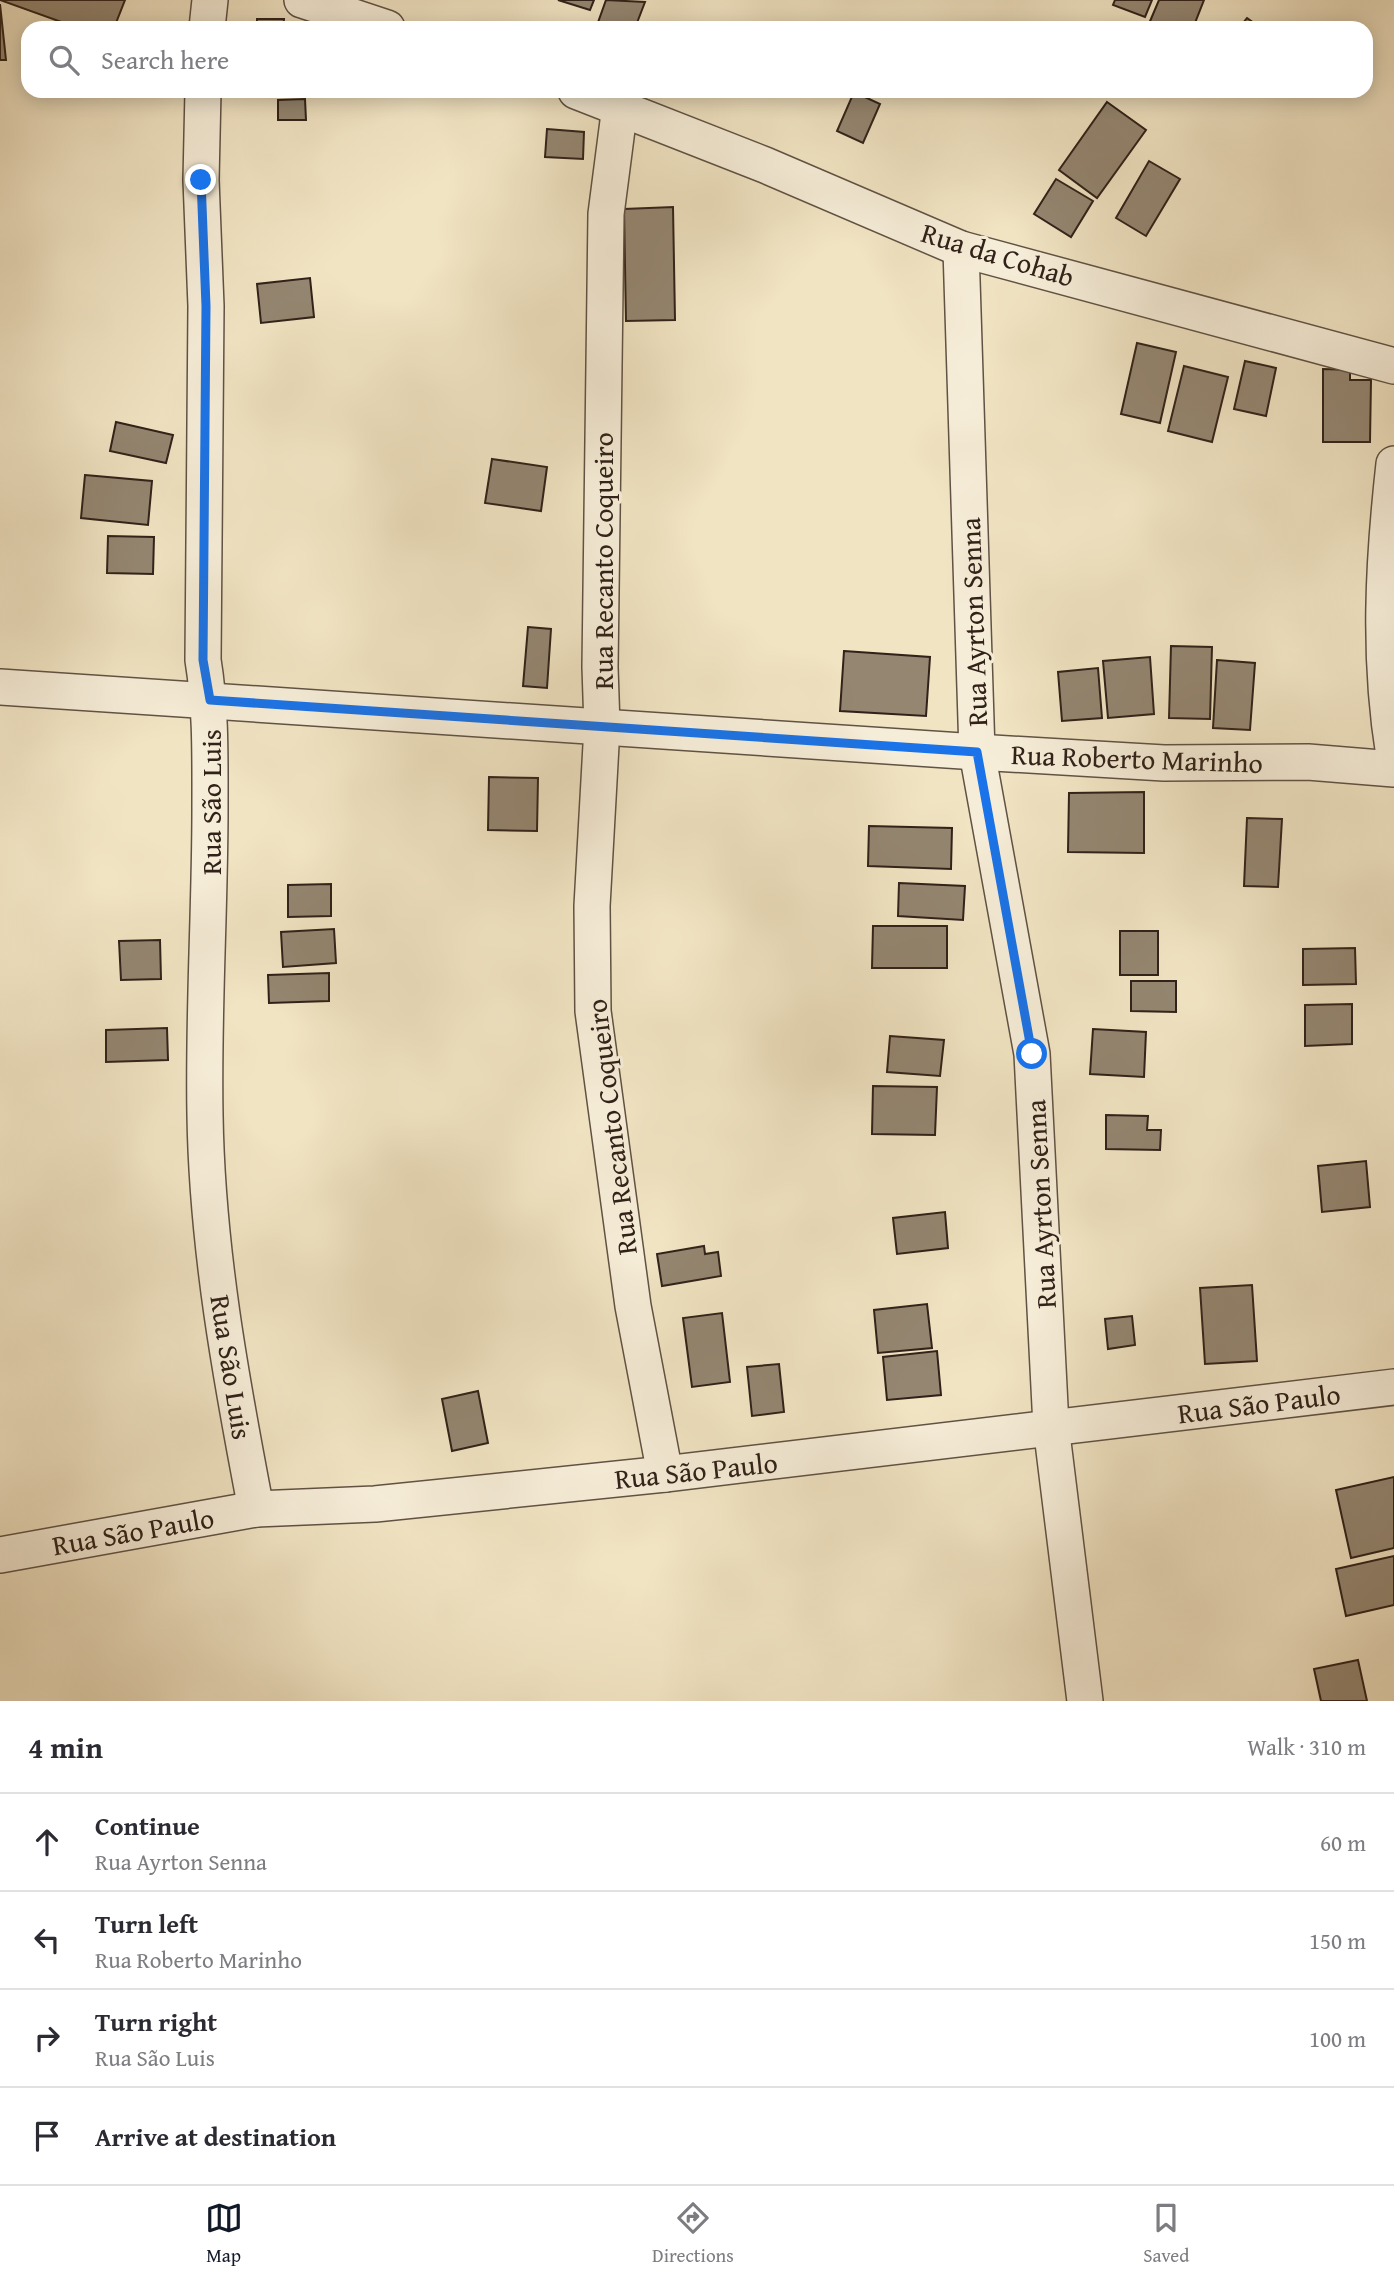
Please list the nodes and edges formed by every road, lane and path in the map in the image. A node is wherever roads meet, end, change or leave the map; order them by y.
1 (210, 0) edge
2 (302, 0) edge
3 (208, 21) edge
4 (366, 21) edge
5 (202, 98) edge
6 (597, 98) edge
7 (620, 106) junction
8 (961, 249) junction
9 (1394, 366) edge
10 (1394, 464) edge
11 (0, 687) edge
12 (210, 700) junction
13 (602, 727) junction
14 (977, 752) junction
15 (1394, 756) edge
16 (1394, 769) edge
17 (1394, 1387) edge
18 (1051, 1426) junction
19 (665, 1474) junction
20 (256, 1509) junction
21 (0, 1555) edge
22 (1084, 1701) edge

1 - 3 street
2 - 4 street
5 - 12 street, Rua São Luis
6 - 7 street, Rua da Cohab
7 - 8 street, Rua da Cohab
7 - 13 street, Rua Recanto Coqueiro
8 - 9 street, Rua da Cohab
8 - 14 street, Rua Ayrton Senna
10 - 15 street
11 - 12 street, Rua Roberto Marinho
12 - 13 street, Rua Roberto Marinho
12 - 20 street, Rua São Luis
13 - 14 street, Rua Roberto Marinho
13 - 19 street, Rua Recanto Coqueiro
14 - 16 street, Rua Roberto Marinho
14 - 18 street, Rua Ayrton Senna
17 - 18 street, Rua São Paulo
18 - 19 street, Rua São Paulo
18 - 22 street, Rua Ayrton Senna
19 - 20 street, Rua São Paulo
20 - 21 street, Rua São Paulo

